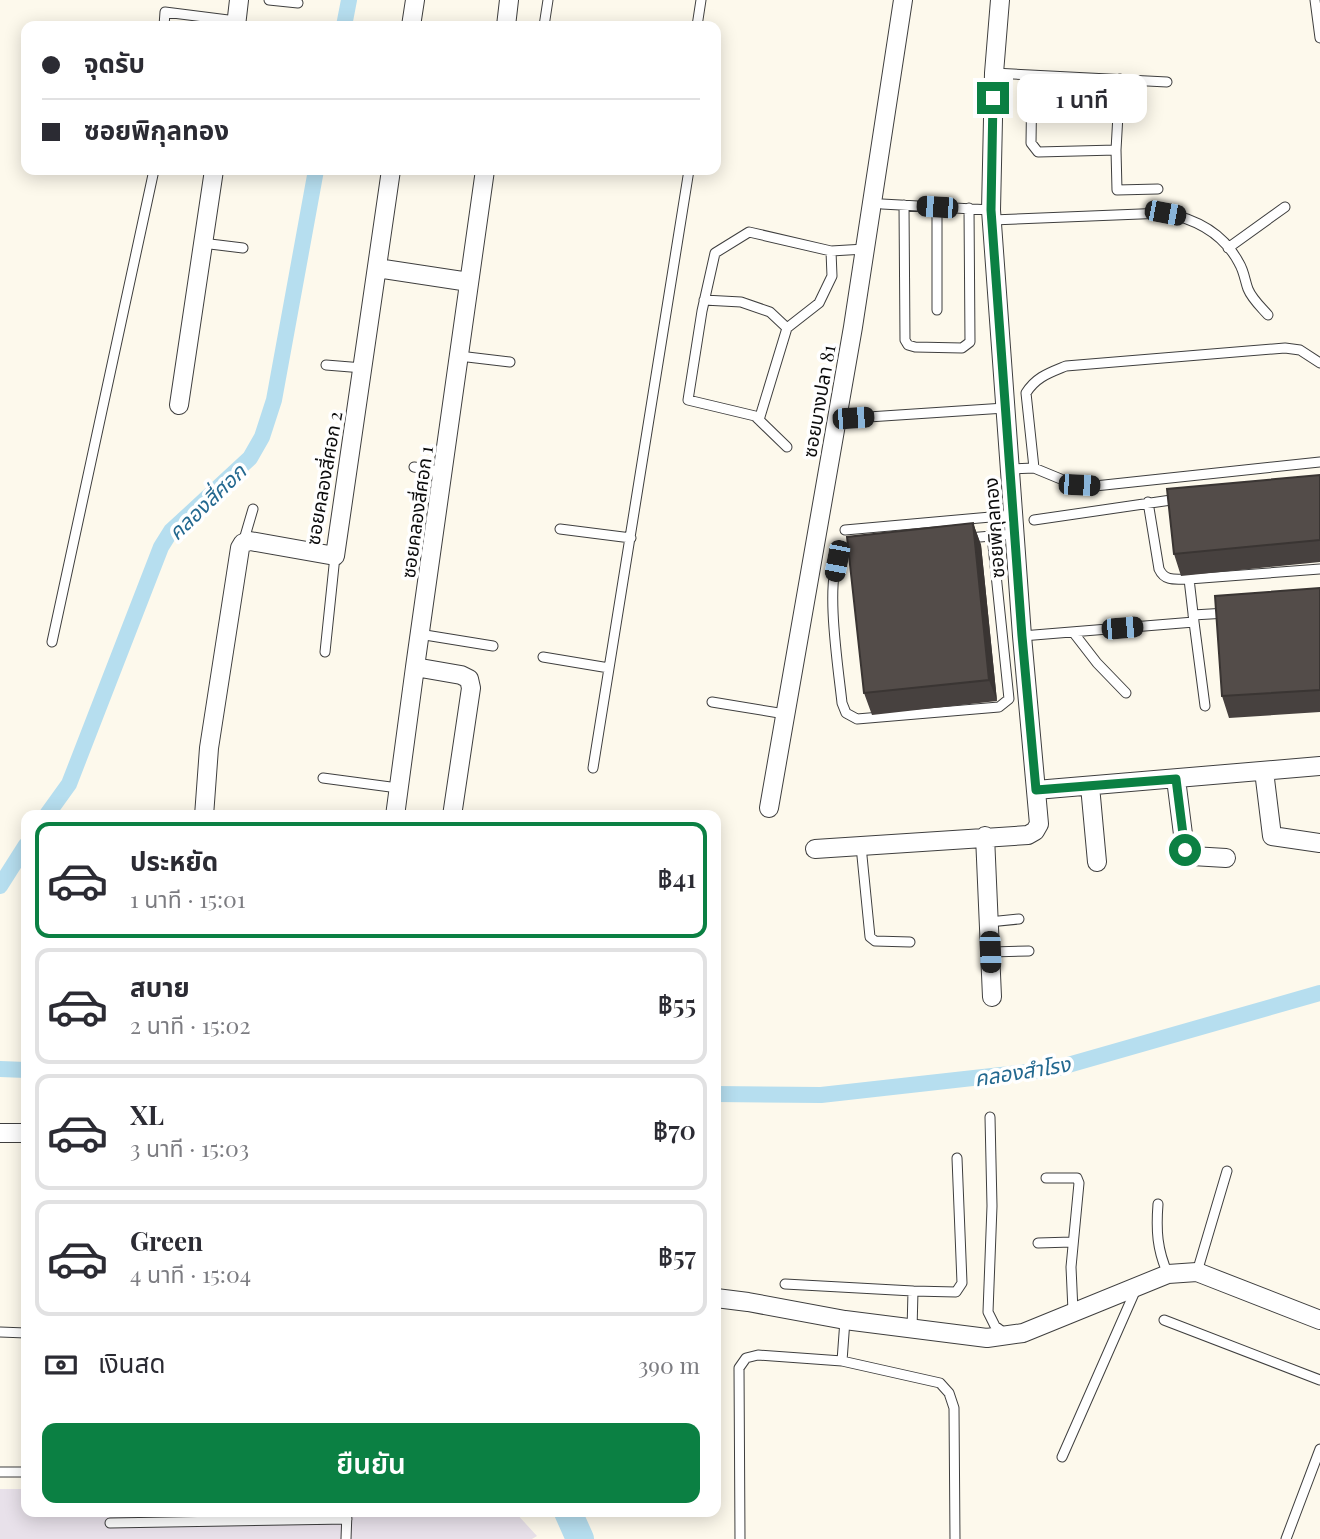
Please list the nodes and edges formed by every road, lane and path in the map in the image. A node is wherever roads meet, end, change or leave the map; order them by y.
1 (239, 0) edge
2 (268, 0) edge
3 (415, 0) edge
4 (509, 0) edge
5 (548, 0) edge
6 (701, 0) edge
7 (903, 0) edge
8 (1000, 0) edge
9 (1315, 0) edge
10 (299, 3) dead end
11 (164, 21) edge
12 (218, 21) edge
13 (236, 21) edge
14 (412, 21) edge
15 (507, 21) edge
16 (545, 21) edge
17 (698, 21) edge
18 (1320, 38) edge
19 (994, 73) junction
20 (1032, 76) junction
21 (1121, 79) junction
22 (1167, 82) dead end
23 (1031, 111) junction
24 (1118, 115) junction
25 (1116, 150) junction
26 (153, 175) edge
27 (213, 175) edge
28 (390, 175) edge
29 (484, 175) edge
30 (688, 175) edge
31 (1158, 189) dead end
32 (882, 204) dead end
33 (904, 205) junction
34 (937, 207) junction
35 (1285, 207) dead end
36 (969, 208) junction
37 (991, 215) junction
38 (202, 243) junction
39 (243, 248) dead end
40 (1228, 248) junction
41 (865, 249) junction
42 (831, 251) junction
43 (377, 268) junction
44 (469, 282) junction
45 (704, 300) junction
46 (937, 310) dead end
47 (1268, 315) dead end
48 (787, 327) junction
49 (459, 356) junction
50 (510, 362) dead end
51 (1320, 363) edge
52 (326, 365) dead end
53 (363, 368) junction
54 (179, 405) dead end
55 (1006, 408) junction
56 (853, 418) dead end
57 (759, 420) junction
58 (787, 447) dead end
59 (1320, 463) edge
60 (414, 467) dead end
61 (1034, 468) junction
62 (1010, 469) junction
63 (442, 472) junction
64 (1188, 497) edge
65 (1148, 502) junction
66 (253, 509) dead end
67 (1034, 520) dead end
68 (1016, 524) junction
69 (560, 530) dead end
70 (845, 530) dead end
71 (992, 536) junction
72 (631, 538) junction
73 (953, 540) edge
74 (243, 543) junction
75 (875, 547) edge
76 (335, 556) junction
77 (1320, 569) edge
78 (1189, 579) junction
79 (1231, 612) edge
80 (1194, 618) junction
81 (1073, 632) junction
82 (419, 634) junction
83 (1022, 636) junction
84 (52, 642) dead end
85 (493, 646) dead end
86 (326, 652) dead end
87 (543, 657) dead end
88 (415, 667) junction
89 (609, 668) junction
90 (1126, 693) dead end
91 (712, 702) dead end
92 (1205, 706) dead end
93 (785, 714) junction
94 (1320, 766) edge
95 (593, 768) dead end
96 (1264, 771) junction
97 (323, 778) dead end
98 (1176, 779) junction
99 (1090, 786) junction
100 (398, 788) junction
101 (1036, 790) junction
102 (769, 808) dead end
103 (204, 810) edge
104 (395, 810) edge
105 (453, 810) edge
106 (985, 836) junction
107 (1320, 843) edge
108 (861, 846) junction
109 (815, 849) dead end
110 (1226, 858) dead end
111 (1097, 862) dead end
112 (1019, 919) dead end
113 (989, 922) junction
114 (910, 942) dead end
115 (1029, 951) dead end
116 (990, 952) junction
117 (992, 997) dead end
118 (989, 1117) dead end
119 (0, 1133) edge
120 (21, 1133) edge
121 (957, 1158) dead end
122 (1227, 1171) dead end
123 (1046, 1178) dead end
124 (1158, 1204) dead end
125 (1038, 1242) dead end
126 (1072, 1242) junction
127 (1197, 1272) junction
128 (1168, 1274) junction
129 (785, 1284) dead end
130 (1137, 1286) junction
131 (914, 1291) junction
132 (721, 1298) edge
133 (1073, 1311) junction
134 (1164, 1320) dead end
135 (1320, 1320) edge
136 (845, 1321) junction
137 (912, 1330) junction
138 (0, 1332) edge
139 (21, 1333) edge
140 (1009, 1336) junction
141 (842, 1360) junction
142 (1320, 1380) edge
143 (1320, 1449) edge
144 (1062, 1457) dead end
145 (0, 1472) edge
146 (21, 1472) edge
147 (288, 1517) edge
148 (347, 1517) edge
149 (110, 1523) dead end
150 (346, 1539) edge
151 (740, 1539) edge
152 (955, 1539) edge
153 (1286, 1539) edge

1 - 13 street
2 - 10 lane
3 - 14 street
4 - 15 street
5 - 16 lane
6 - 17 lane
7 - 41 street, ซอยบางปลา 81
8 - 19 street, ซอยพิกุลทอง
9 - 18 lane
11 - 12 lane
19 - 20 lane
19 - 37 street, ซอยพิกุลทอง
20 - 21 lane
20 - 23 lane
21 - 22 lane
21 - 24 lane
23 - 24 lane
23 - 25 lane
24 - 25 lane
25 - 31 lane
26 - 84 lane
27 - 38 street
28 - 43 street, ซอยคลองสี่ศอก 2
29 - 44 street, ซอยคลองสี่ศอก 1
30 - 72 lane
32 - 33 lane
33 - 34 lane
33 - 36 lane
34 - 36 lane
34 - 46 lane
35 - 40 lane
36 - 37 lane
37 - 40 lane
37 - 55 street, ซอยพิกุลทอง
38 - 39 lane
38 - 54 street
40 - 47 lane
41 - 42 lane
41 - 93 street, ซอยบางปลา 81
42 - 45 lane
42 - 48 lane
43 - 44 street
43 - 53 street, ซอยคลองสี่ศอก 2
44 - 49 street, ซอยคลองสี่ศอก 1
45 - 48 lane
45 - 57 lane
48 - 57 lane
49 - 50 lane
49 - 63 street, ซอยคลองสี่ศอก 1
51 - 61 lane
52 - 53 lane
53 - 76 street, ซอยคลองสี่ศอก 2
55 - 56 lane
55 - 62 street, ซอยพิกุลทอง
57 - 58 lane
59 - 61 lane
60 - 63 lane
61 - 62 lane
62 - 68 street, ซอยพิกุลทอง
63 - 82 street, ซอยคลองสี่ศอก 1
64 - 65 lane
65 - 67 lane
65 - 78 lane
66 - 74 lane
68 - 70 lane
68 - 71 lane
68 - 83 street, ซอยพิกุลทอง
69 - 72 lane
71 - 73 lane
71 - 75 lane
72 - 89 lane
74 - 76 street, ซอยคลองสี่ศอก 2
74 - 103 street
76 - 86 lane
77 - 78 lane
78 - 80 lane
79 - 80 lane
80 - 81 lane
80 - 92 lane
81 - 83 lane
81 - 90 lane
82 - 85 lane
82 - 88 street, ซอยคลองสี่ศอก 1
83 - 101 street, ซอยพิกุลทอง
87 - 89 lane
88 - 100 street, ซอยคลองสี่ศอก 1
88 - 105 street
89 - 95 lane
91 - 93 lane
93 - 102 street, ซอยบางปลา 81
94 - 96 street
96 - 98 street
96 - 107 street
97 - 100 lane
98 - 99 street
98 - 110 street
99 - 101 street
99 - 111 street
100 - 104 street, ซอยคลองสี่ศอก 1
101 - 106 street, ซอยพิกุลทอง
106 - 108 street, ซอยพิกุลทอง
106 - 113 street
108 - 109 street, ซอยพิกุลทอง
108 - 114 lane
112 - 113 lane
113 - 116 street
115 - 116 lane
116 - 117 street
118 - 140 lane
119 - 120 street
121 - 131 lane
122 - 127 lane
123 - 126 lane
124 - 128 lane
125 - 126 lane
126 - 133 lane
127 - 128 street
127 - 135 street
128 - 130 street
129 - 131 lane
130 - 133 street
130 - 144 lane
131 - 137 lane
132 - 136 street
133 - 140 street
134 - 142 lane
136 - 137 street
136 - 141 lane
137 - 140 street
138 - 139 lane
141 - 151 lane
141 - 152 lane
143 - 153 lane
145 - 146 lane
147 - 149 lane
148 - 150 lane

